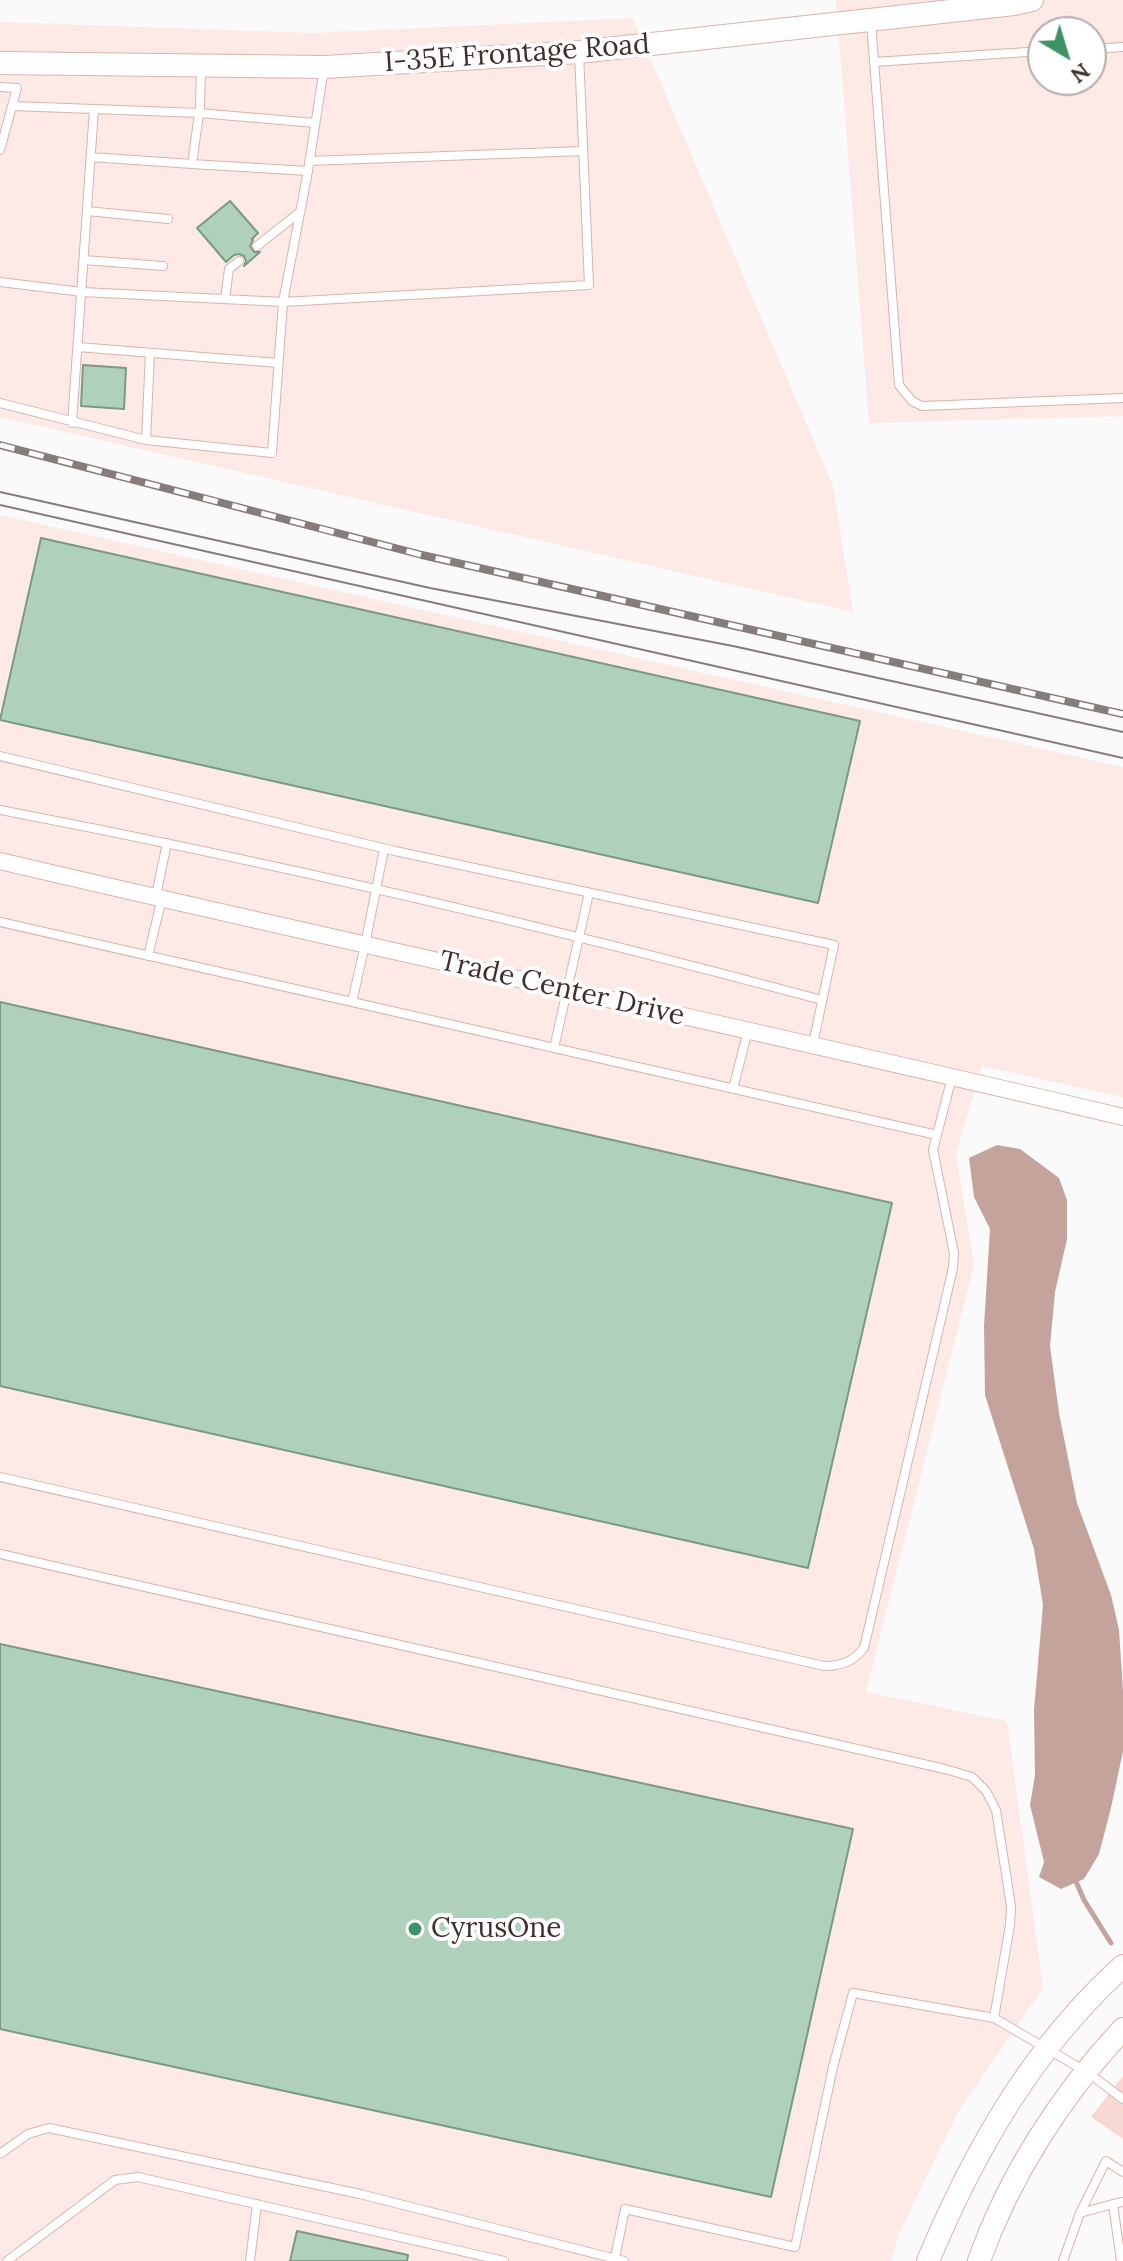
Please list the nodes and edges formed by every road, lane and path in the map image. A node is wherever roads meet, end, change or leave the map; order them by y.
1 (1032, 0) edge
2 (871, 22) junction
3 (579, 52) junction
4 (1027, 52) edge
5 (874, 62) junction
6 (0, 63) edge
7 (24, 64) junction
8 (201, 66) junction
9 (325, 67) junction
10 (0, 87) edge
11 (17, 88) junction
12 (12, 106) junction
13 (94, 109) junction
14 (199, 113) junction
15 (315, 123) junction
16 (0, 150) edge
17 (583, 151) junction
18 (91, 157) junction
19 (192, 164) junction
20 (309, 166) junction
21 (87, 211) junction
22 (300, 212) junction
23 (168, 219) dead end
24 (257, 246) dead end
25 (84, 260) junction
26 (239, 261) dead end
27 (163, 266) dead end
28 (0, 282) edge
29 (82, 292) junction
30 (225, 299) junction
31 (283, 302) junction
32 (78, 347) junction
33 (150, 353) junction
34 (278, 363) junction
35 (1123, 398) edge
36 (0, 403) edge
37 (72, 423) junction
38 (146, 440) junction
39 (0, 756) edge
40 (0, 810) edge
41 (167, 843) junction
42 (384, 849) junction
43 (0, 861) edge
44 (375, 888) junction
45 (589, 893) junction
46 (159, 897) junction
47 (0, 922) edge
48 (578, 937) junction
49 (365, 945) junction
50 (148, 956) junction
51 (567, 988) junction
52 (822, 1000) junction
53 (352, 1002) junction
54 (748, 1029) junction
55 (813, 1044) junction
56 (554, 1048) junction
57 (953, 1077) junction
58 (733, 1089) junction
59 (1123, 1117) edge
60 (937, 1135) junction
61 (0, 1477) edge
62 (0, 1554) edge
63 (1123, 1966) edge
64 (994, 2018) junction
65 (1123, 2029) edge
66 (1047, 2047) junction
67 (1087, 2072) junction
68 (1123, 2099) edge
69 (0, 2154) edge
70 (1123, 2172) edge
71 (1118, 2203) edge
72 (257, 2204) junction
73 (1080, 2213) junction
74 (619, 2260) edge
75 (7, 2261) edge
76 (250, 2261) edge
77 (504, 2261) edge
78 (928, 2261) edge
79 (979, 2261) edge
80 (1063, 2261) edge
81 (1121, 2261) edge

1 - 2 main road, I-35E Frontage Road
2 - 3 main road, I-35E Frontage Road
2 - 5 lane
3 - 9 main road, I-35E Frontage Road
3 - 17 lane
4 - 5 lane
5 - 35 lane
6 - 7 main road, I-35E Frontage Road
7 - 8 main road, I-35E Frontage Road
7 - 11 lane
8 - 9 main road, I-35E Frontage Road
8 - 14 lane
9 - 15 lane
10 - 11 lane
11 - 12 lane
12 - 13 lane
12 - 16 lane
13 - 14 lane
13 - 18 lane
14 - 15 lane
14 - 19 lane
15 - 20 lane
17 - 20 lane
17 - 31 lane
18 - 19 lane
18 - 21 lane
19 - 20 lane
20 - 22 lane
21 - 23 lane
21 - 25 lane
22 - 24 lane
22 - 31 lane
25 - 27 lane
25 - 29 lane
26 - 30 lane
28 - 29 lane
29 - 30 lane
29 - 32 lane
30 - 31 lane
31 - 34 lane
32 - 33 lane
32 - 37 lane
33 - 34 lane
33 - 38 lane
34 - 38 lane
36 - 37 lane
37 - 38 lane
39 - 42 lane
40 - 41 lane
41 - 44 lane
41 - 46 lane
42 - 44 lane
42 - 45 lane
43 - 46 street, Trade Center Drive
44 - 48 lane
44 - 49 lane
45 - 48 lane
45 - 52 lane
46 - 49 street, Trade Center Drive
46 - 50 lane
47 - 50 lane
48 - 51 lane
48 - 52 lane
49 - 51 street, Trade Center Drive
49 - 53 lane
50 - 53 lane
51 - 54 street, Trade Center Drive
51 - 56 lane
52 - 55 lane
53 - 56 lane
54 - 55 street, Trade Center Drive
54 - 58 lane
55 - 57 street, Trade Center Drive
56 - 58 lane
57 - 59 street, Trade Center Drive
57 - 60 lane
58 - 60 lane
60 - 61 lane
62 - 64 lane
63 - 66 main road
64 - 66 lane
64 - 74 lane
65 - 67 main road
66 - 67 lane
66 - 78 main road
67 - 68 lane
67 - 79 main road
69 - 74 lane
70 - 73 lane
71 - 73 lane
71 - 81 lane
72 - 75 lane
72 - 76 lane
72 - 77 lane
73 - 80 lane

